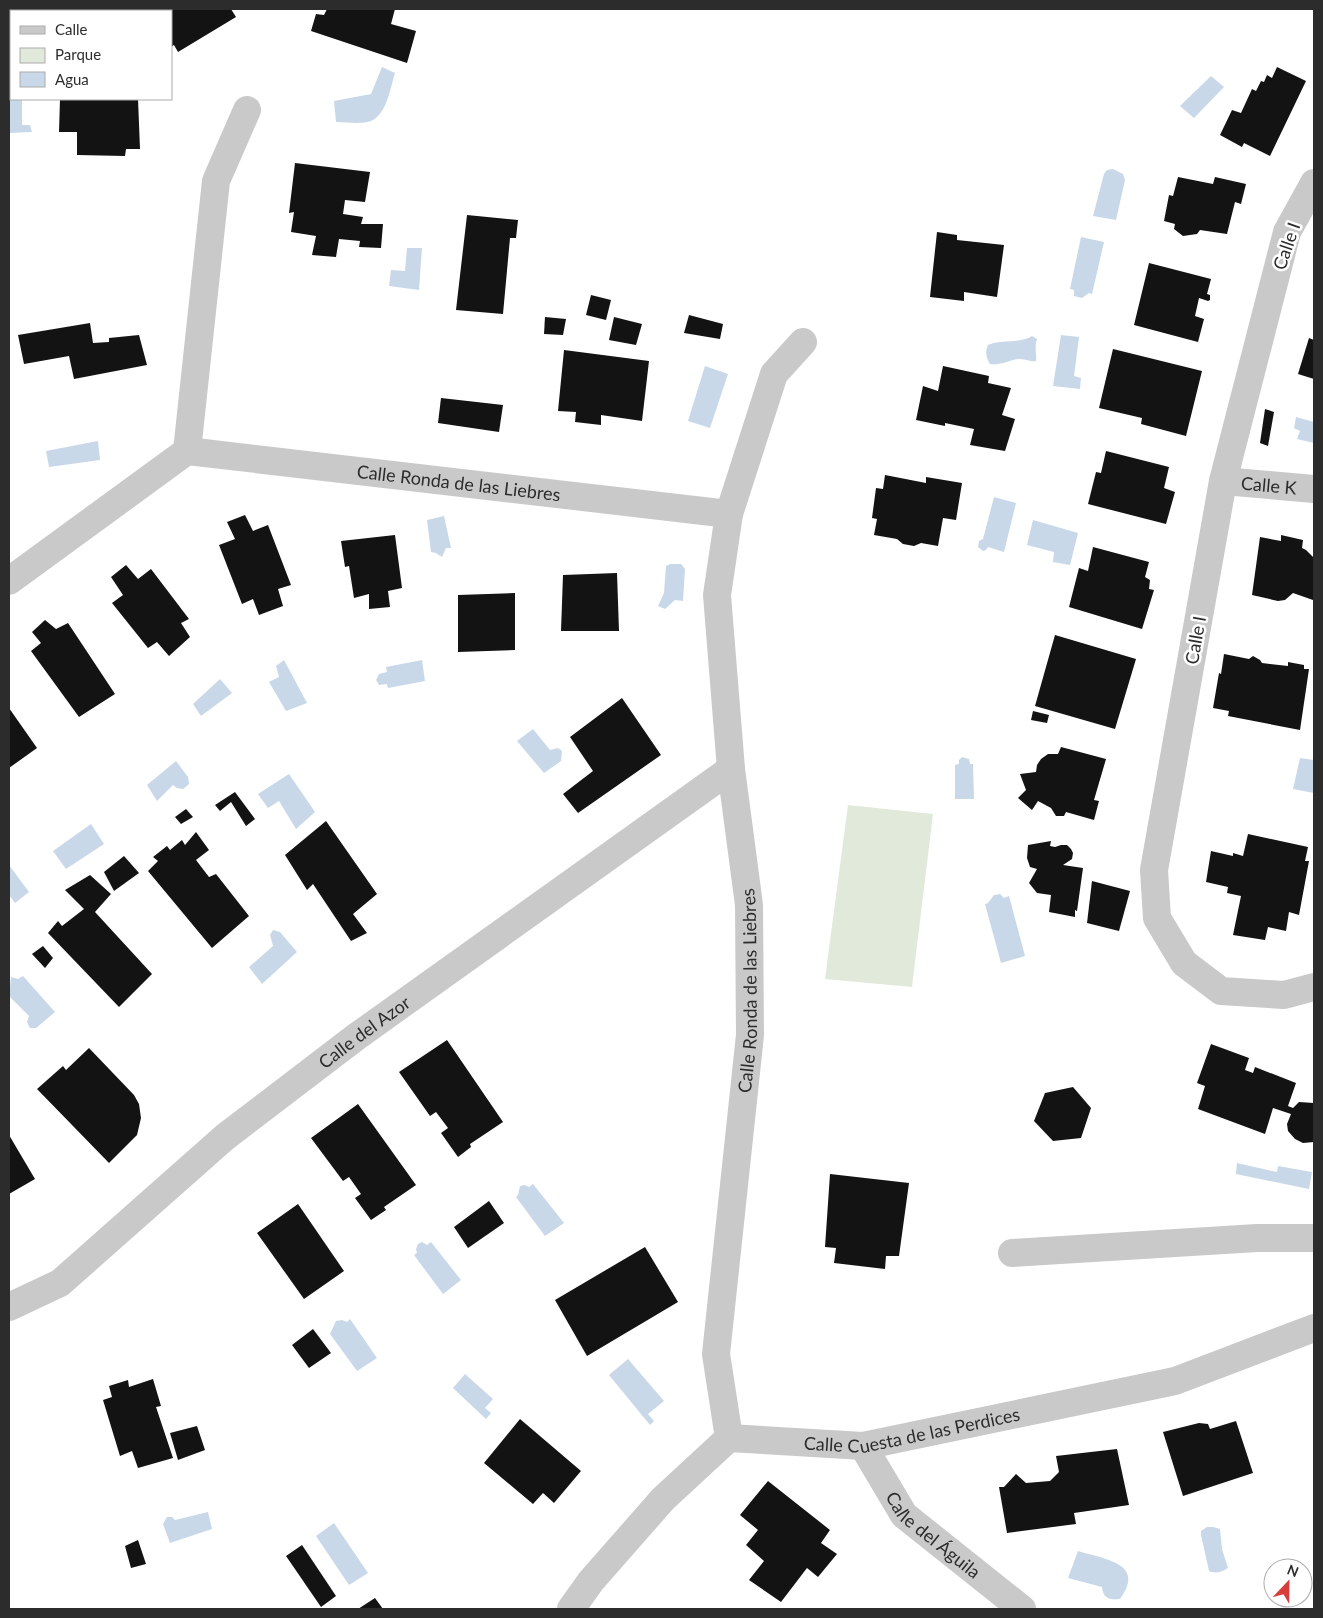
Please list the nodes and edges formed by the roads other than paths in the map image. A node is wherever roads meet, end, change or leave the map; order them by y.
1 (247, 110) dead end
2 (1314, 185) edge
3 (803, 342) dead end
4 (187, 451) junction
5 (1224, 481) junction
6 (1314, 489) edge
7 (729, 514) junction
8 (9, 581) edge
9 (731, 769) junction
10 (1314, 986) edge
11 (1314, 1238) edge
12 (1012, 1253) dead end
13 (9, 1307) edge
14 (1314, 1328) edge
15 (729, 1438) junction
16 (863, 1446) junction
17 (571, 1609) edge
18 (1022, 1609) edge

1 - 4 street
2 - 5 street, Calle I
3 - 7 street, Calle Ronda de las Liebres
4 - 7 street, Calle Ronda de las Liebres
4 - 8 street
5 - 6 street, Calle K
5 - 10 street, Calle I
7 - 9 street, Calle Ronda de las Liebres
9 - 13 street, Calle del Azor
9 - 15 street, Calle Ronda de las Liebres
11 - 12 street
14 - 16 street, Calle Cuesta de las Perdices
15 - 16 street, Calle Cuesta de las Perdices
15 - 17 street
16 - 18 street, Calle del Águila

